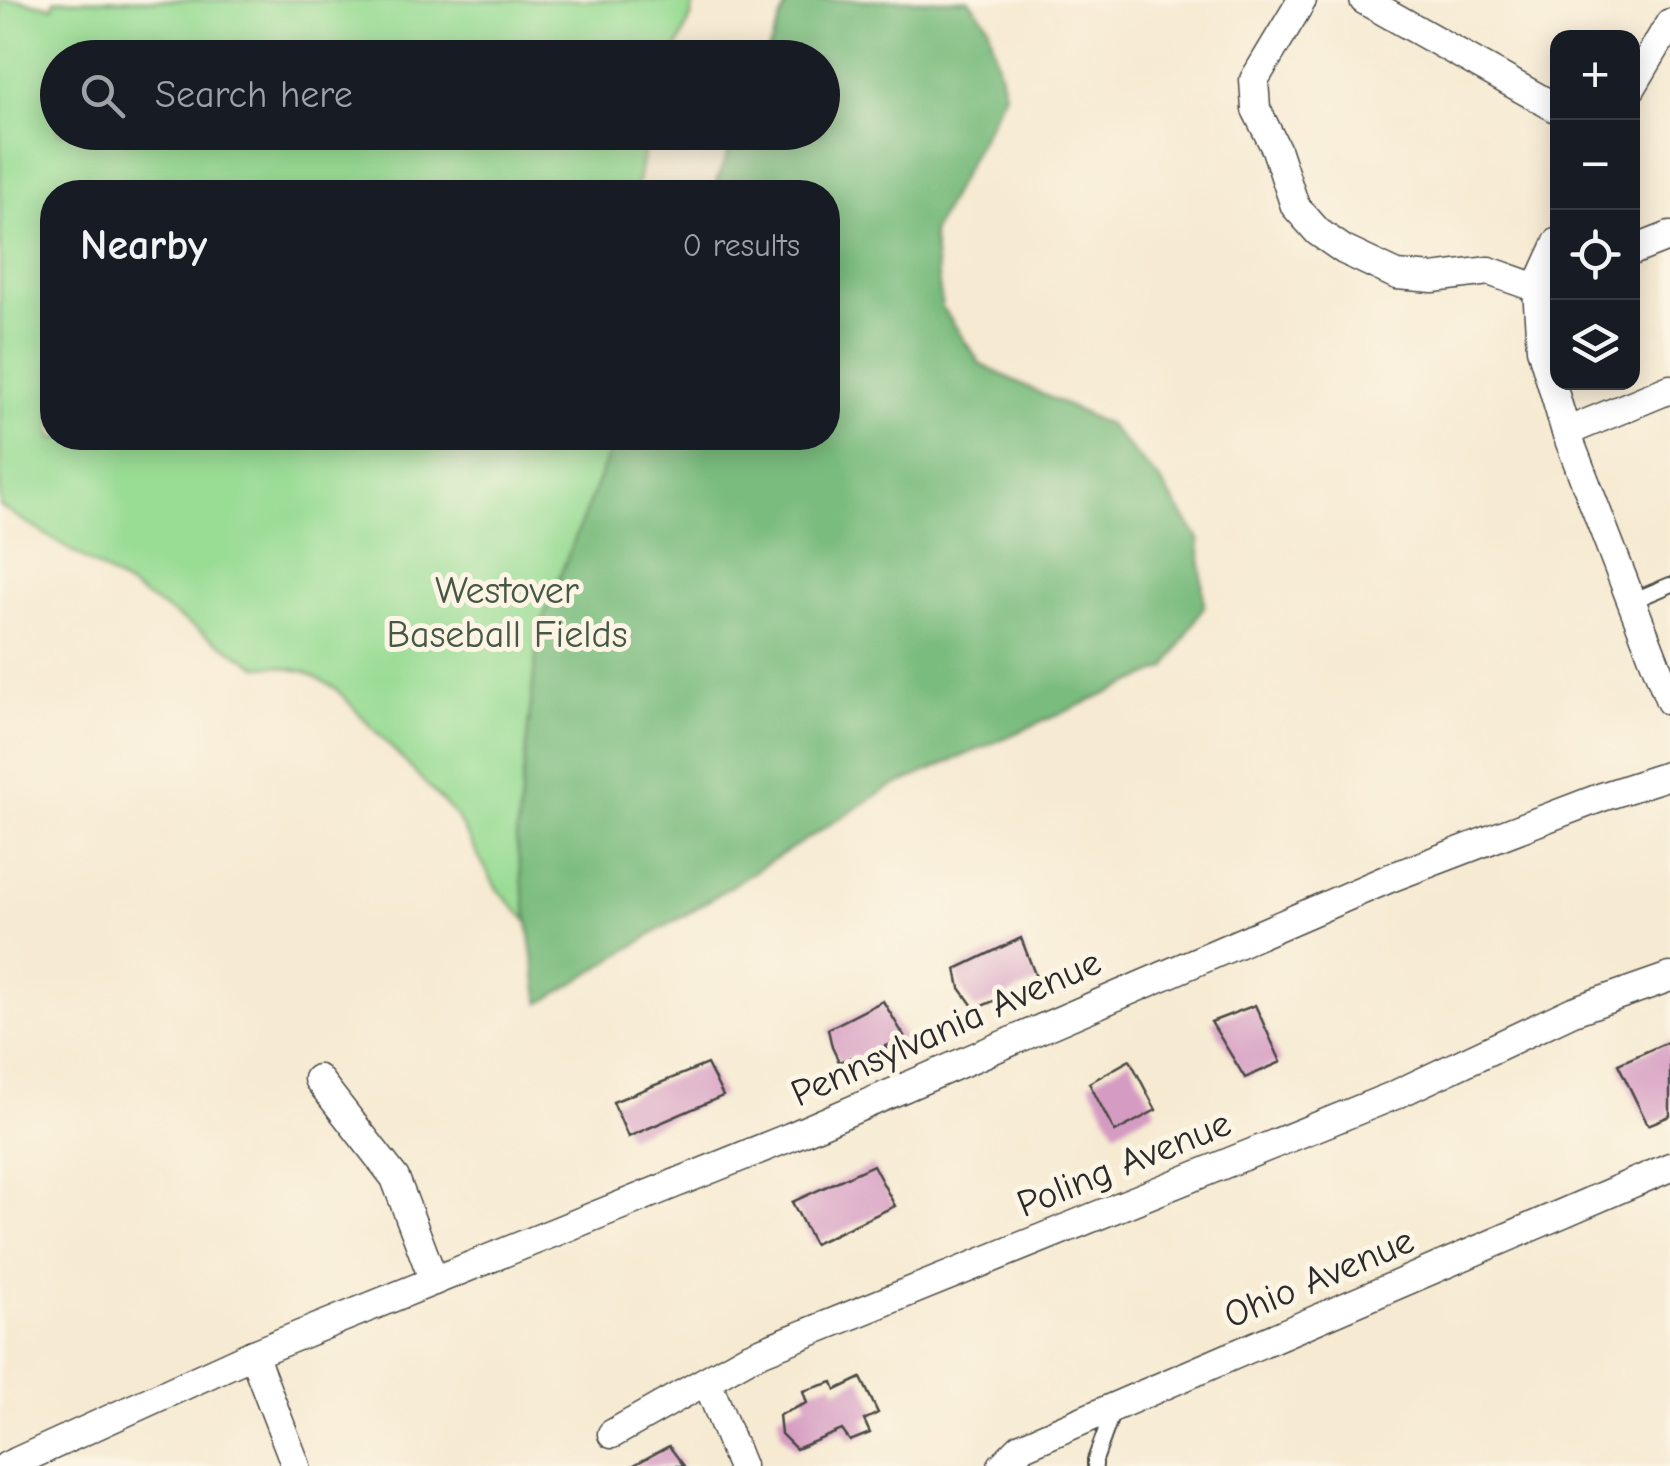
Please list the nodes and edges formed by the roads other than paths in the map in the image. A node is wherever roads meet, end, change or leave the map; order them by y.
1 (1302, 0) edge
2 (1364, 0) edge
3 (1670, 23) edge
4 (1640, 74) edge
5 (1550, 105) edge
6 (1670, 236) edge
7 (1640, 248) edge
8 (1547, 284) edge
9 (1670, 389) edge
10 (1566, 432) junction
11 (1670, 585) edge
12 (1632, 602) junction
13 (1670, 701) edge
14 (1670, 775) edge
15 (1670, 977) edge
16 (318, 1079) dead end
17 (1670, 1167) edge
18 (434, 1281) junction
19 (252, 1354) junction
20 (707, 1381) junction
21 (1114, 1407) junction
22 (612, 1434) dead end
23 (7, 1466) edge
24 (296, 1466) edge
25 (741, 1466) edge
26 (1002, 1466) edge
27 (1095, 1466) edge

1 - 8 street
2 - 5 street
3 - 4 street
6 - 7 street
8 - 10 street
9 - 10 street
10 - 12 street
11 - 12 lane
12 - 13 street
14 - 18 street, Pennsylvania Avenue
15 - 20 street, Poling Avenue
16 - 18 street
17 - 21 street, Ohio Avenue
18 - 19 street, Pennsylvania Avenue
19 - 23 street, Pennsylvania Avenue
19 - 24 street
20 - 22 street, Poling Avenue
20 - 25 street
21 - 26 street, Ohio Avenue
21 - 27 lane

